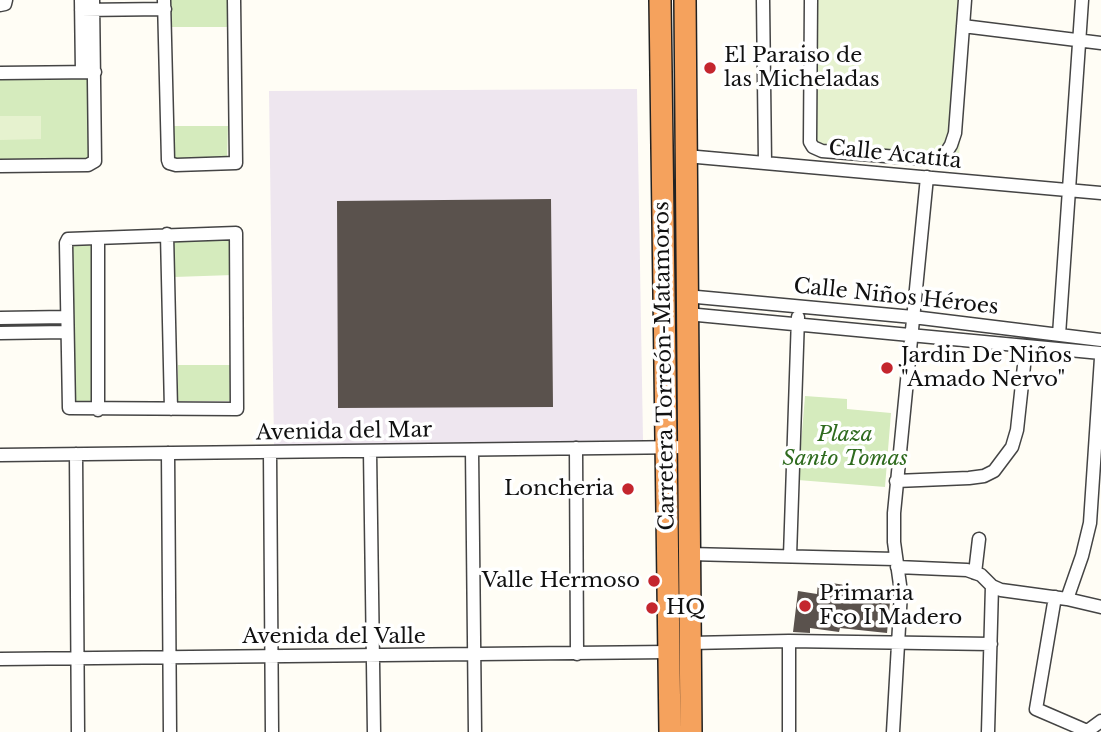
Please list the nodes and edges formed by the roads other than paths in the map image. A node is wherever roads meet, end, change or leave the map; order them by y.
1 (6, 0) edge
2 (234, 0) edge
3 (660, 0) edge
4 (685, 0) edge
5 (763, 0) edge
6 (811, 0) edge
7 (965, 0) edge
8 (1082, 0) edge
9 (164, 4) edge
10 (0, 5) edge
11 (87, 5) edge
12 (963, 26) junction
13 (1079, 41) junction
14 (1101, 43) edge
15 (89, 72) junction
16 (0, 73) edge
17 (686, 156) junction
18 (765, 162) junction
19 (0, 166) edge
20 (927, 177) junction
21 (1069, 190) junction
22 (1101, 193) edge
23 (167, 234) junction
24 (98, 238) junction
25 (687, 305) junction
26 (798, 306) junction
27 (66, 317) junction
28 (912, 317) junction
29 (0, 318) edge
30 (797, 323) junction
31 (66, 332) junction
32 (0, 333) edge
33 (911, 333) junction
34 (1059, 335) junction
35 (1101, 340) edge
36 (1026, 347) junction
37 (1101, 355) edge
38 (171, 409) junction
39 (99, 410) junction
40 (666, 447) junction
41 (688, 447) junction
42 (576, 448) junction
43 (472, 450) junction
44 (370, 451) junction
45 (270, 452) junction
46 (168, 453) junction
47 (76, 454) junction
48 (0, 455) edge
49 (896, 481) junction
50 (1096, 524) edge
51 (979, 539) dead end
52 (689, 554) junction
53 (790, 556) junction
54 (896, 563) junction
55 (975, 572) junction
56 (992, 586) junction
57 (1061, 598) junction
58 (1101, 607) edge
59 (789, 641) junction
60 (896, 642) junction
61 (690, 643) junction
62 (991, 644) junction
63 (669, 652) junction
64 (577, 654) junction
65 (474, 655) junction
66 (373, 656) junction
67 (170, 657) junction
68 (271, 657) junction
69 (77, 658) junction
70 (0, 659) edge
71 (1101, 721) edge
72 (78, 732) edge
73 (170, 732) edge
74 (272, 732) edge
75 (374, 732) edge
76 (475, 732) edge
77 (670, 732) edge
78 (691, 732) edge
79 (789, 732) edge
80 (893, 732) edge
81 (988, 732) edge
82 (1087, 732) edge

1 - 10 street
2 - 9 street
3 - 40 highway, Carretera Torreón-Matamoros
4 - 17 highway
5 - 18 street
6 - 12 street
7 - 12 street
8 - 13 street
9 - 11 street
11 - 15 street
12 - 13 street
13 - 14 street
13 - 21 street
15 - 16 street
15 - 19 street
17 - 18 street, Calle Acatita
17 - 25 highway
18 - 20 street, Calle Acatita
20 - 21 street, Calle Acatita
20 - 28 street
21 - 22 street, Calle Acatita
21 - 34 street
23 - 24 street
23 - 38 street
23 - 38 street
24 - 27 street
24 - 39 street
25 - 26 street, Calle Niños Héroes
25 - 30 street, Calle Niños Héroes
25 - 41 highway
26 - 28 street, Calle Niños Héroes
26 - 30 street
27 - 29 street
27 - 31 street
28 - 33 street
28 - 34 street, Calle Niños Héroes
30 - 33 street, Calle Niños Héroes
30 - 53 street
31 - 32 street
31 - 39 street
33 - 36 street, Calle Niños Héroes
33 - 49 street
34 - 35 street, Calle Niños Héroes
36 - 37 street, Calle Niños Héroes
36 - 49 street
37 - 50 street
38 - 39 street
40 - 41 street, Avenida del Mar
40 - 42 street, Avenida del Mar
40 - 63 highway, Carretera Torreón-Matamoros
41 - 52 highway
42 - 43 street, Avenida del Mar
42 - 64 street
43 - 44 street, Avenida del Mar
43 - 65 street
44 - 45 street, Avenida del Mar
44 - 66 street
45 - 46 street, Avenida del Mar
45 - 68 street
46 - 47 street, Avenida del Mar
46 - 67 street
47 - 48 street, Avenida del Mar
47 - 69 street
49 - 54 street
50 - 57 street
51 - 55 street
52 - 53 street
52 - 61 highway
53 - 54 street
54 - 55 street
54 - 60 street
55 - 56 street
56 - 57 street
56 - 62 street
57 - 58 street
57 - 82 street
59 - 60 street
59 - 61 street
59 - 79 street
60 - 62 street
60 - 80 street
61 - 78 highway
62 - 81 street
63 - 64 street, Avenida del Valle
63 - 77 highway, Carretera Torreón-Matamoros
64 - 65 street, Avenida del Valle
65 - 66 street, Avenida del Valle
65 - 76 street
66 - 68 street, Avenida del Valle
66 - 75 street
67 - 68 street, Avenida del Valle
67 - 69 street, Avenida del Valle
67 - 73 street
68 - 74 street
69 - 70 street, Avenida del Valle
69 - 72 street
71 - 82 street

